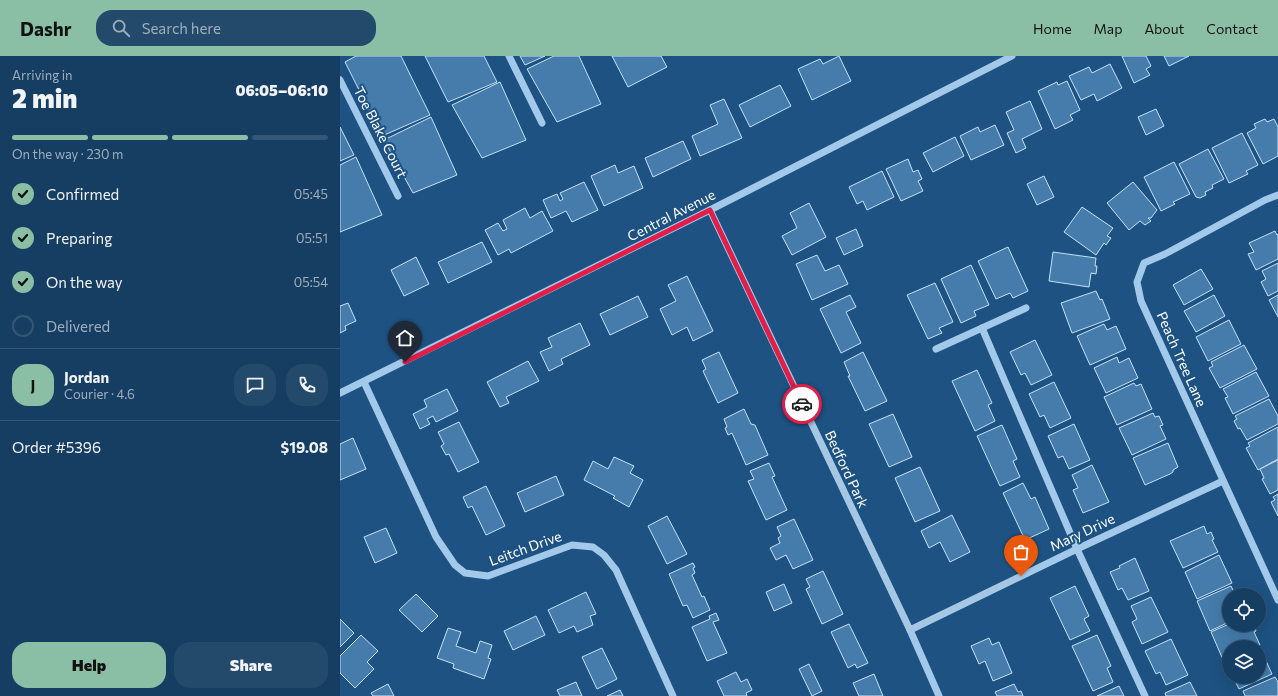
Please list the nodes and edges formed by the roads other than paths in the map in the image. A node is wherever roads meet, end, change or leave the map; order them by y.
1 (509, 56) edge
2 (1012, 56) edge
3 (340, 80) edge
4 (542, 123) dead end
5 (1278, 195) edge
6 (398, 196) dead end
7 (710, 210) junction
8 (1026, 308) dead end
9 (982, 328) junction
10 (936, 349) dead end
11 (364, 382) junction
12 (340, 393) edge
13 (1223, 480) junction
14 (1077, 549) junction
15 (1278, 600) edge
16 (910, 630) junction
17 (673, 696) edge
18 (939, 696) edge
19 (1145, 696) edge

1 - 4 street
2 - 7 street, Central Avenue
3 - 6 street, Toe Blake Court
5 - 13 street, Peach Tree Lane
7 - 11 street, Central Avenue
7 - 16 street, Bedford Park
8 - 9 street
9 - 10 street
9 - 14 street
11 - 12 street, Central Avenue
11 - 17 street, Leitch Drive
13 - 14 street, Mary Drive
13 - 15 street, Peach Tree Lane
14 - 16 street, Mary Drive
14 - 19 street
16 - 18 street, Bedford Park

